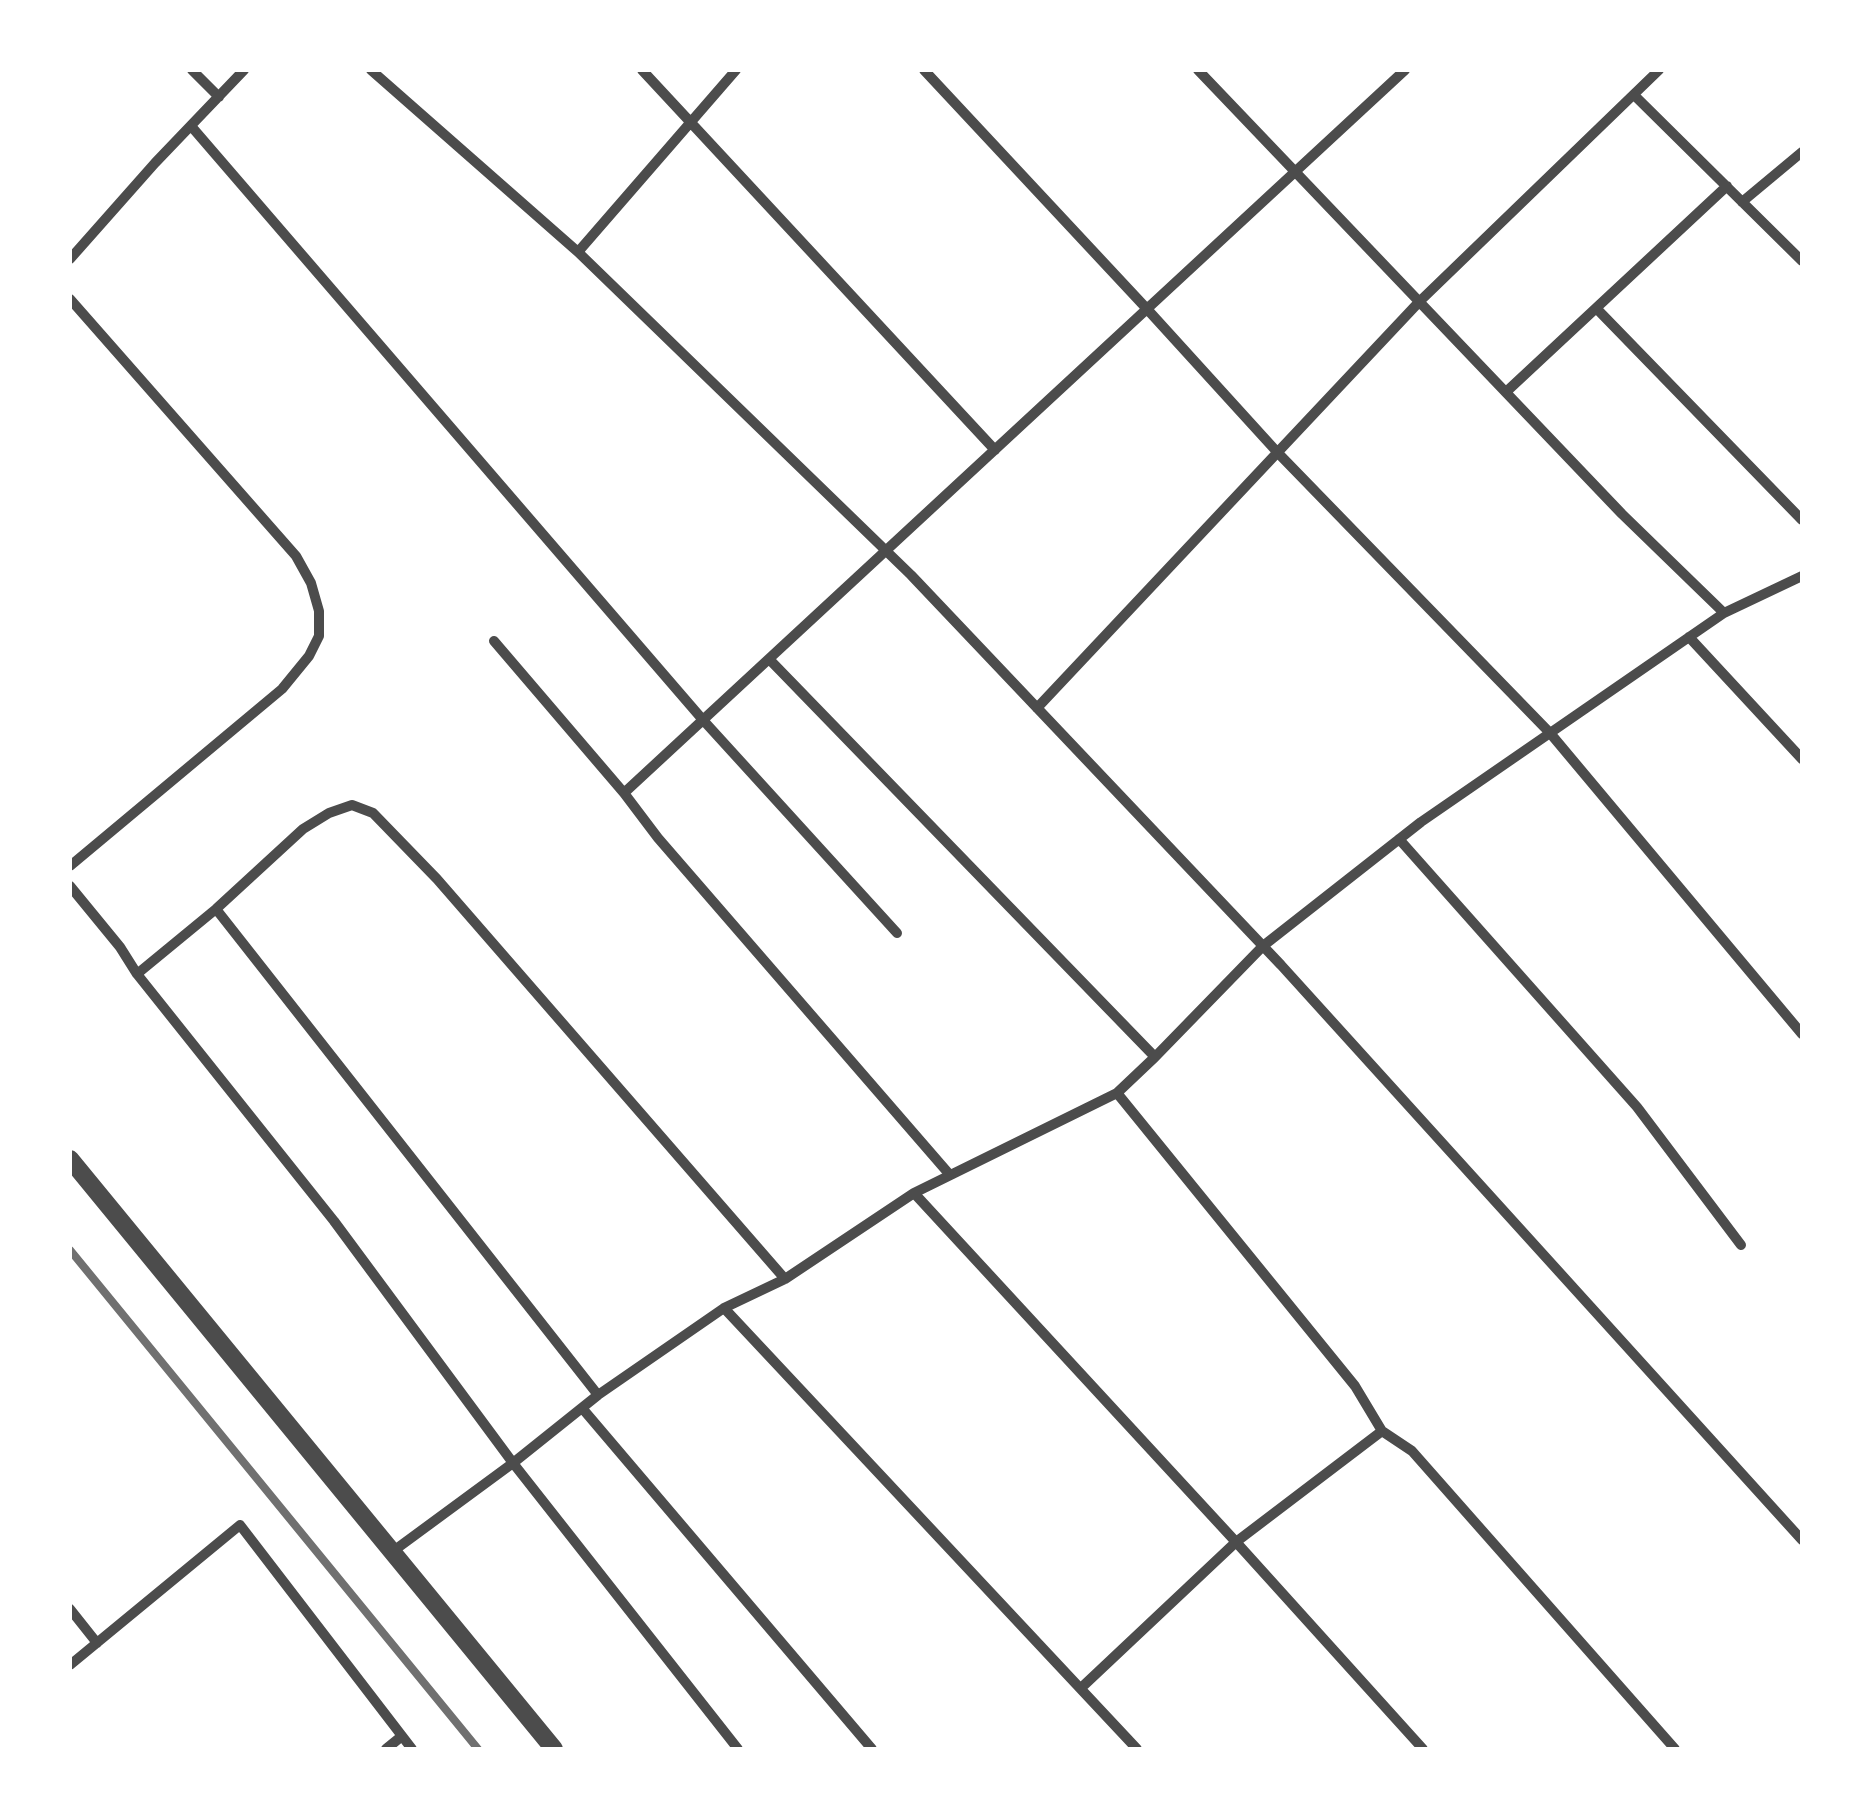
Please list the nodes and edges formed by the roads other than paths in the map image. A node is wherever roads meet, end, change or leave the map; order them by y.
1 (192, 70) edge
2 (244, 70) edge
3 (371, 70) edge
4 (642, 70) edge
5 (736, 70) edge
6 (924, 70) edge
7 (1198, 70) edge
8 (1405, 70) edge
9 (1659, 70) edge
10 (1634, 94) junction
11 (219, 97) junction
12 (692, 121) junction
13 (190, 126) junction
14 (1802, 152) edge
15 (1296, 172) junction
16 (1727, 186) junction
17 (1742, 202) junction
18 (578, 252) junction
19 (70, 259) edge
20 (1802, 261) edge
21 (70, 298) edge
22 (1419, 302) junction
23 (1596, 308) junction
24 (1147, 309) junction
25 (1506, 392) junction
26 (995, 450) junction
27 (1278, 453) junction
28 (1802, 520) edge
29 (886, 551) junction
30 (1802, 576) edge
31 (1724, 614) junction
32 (1689, 638) junction
33 (494, 641) dead end
34 (768, 659) junction
35 (1037, 708) junction
36 (703, 720) junction
37 (1550, 733) junction
38 (1802, 759) edge
39 (624, 794) junction
40 (1398, 840) junction
41 (70, 866) edge
42 (70, 886) edge
43 (216, 909) junction
44 (897, 934) dead end
45 (1263, 946) junction
46 (136, 974) junction
47 (1802, 1034) edge
48 (1156, 1057) junction
49 (1116, 1093) junction
50 (70, 1160) edge
51 (950, 1176) junction
52 (914, 1193) junction
53 (1741, 1245) dead end
54 (785, 1279) junction
55 (724, 1308) junction
56 (598, 1395) junction
57 (582, 1408) junction
58 (1382, 1431) junction
59 (513, 1463) junction
60 (1802, 1540) edge
61 (1236, 1542) junction
62 (392, 1552) junction
63 (70, 1609) edge
64 (97, 1643) junction
65 (70, 1666) edge
66 (1081, 1688) junction
67 (402, 1736) junction
68 (386, 1749) edge
69 (412, 1749) edge
70 (554, 1749) edge
71 (738, 1749) edge
72 (872, 1749) edge
73 (1137, 1749) edge
74 (1423, 1749) edge
75 (1675, 1749) edge

1 - 11 street
2 - 11 street
3 - 18 street
4 - 12 street
5 - 12 street
6 - 24 street
7 - 15 street
8 - 15 street
9 - 10 street
10 - 16 street
10 - 22 street
11 - 13 street
12 - 18 street
12 - 26 street
13 - 19 street
13 - 36 street
14 - 17 street
15 - 22 street
15 - 24 street
16 - 17 street
16 - 23 street
17 - 20 street
18 - 29 street
21 - 41 street
22 - 25 street
22 - 27 street
23 - 25 street
23 - 28 street
24 - 26 street
24 - 27 street
25 - 31 street
26 - 29 street
27 - 35 street
27 - 37 street
29 - 34 street
29 - 35 street
30 - 31 street
31 - 32 street
32 - 37 street
32 - 38 street
33 - 39 street
34 - 36 street
34 - 48 street
35 - 45 street
36 - 39 street
36 - 44 street
37 - 40 street
37 - 47 street
39 - 51 street
40 - 45 street
40 - 53 street
42 - 46 street
43 - 46 street
43 - 54 street
43 - 56 street
45 - 48 street
45 - 60 street
46 - 59 street
48 - 49 street
49 - 51 street
49 - 58 street
50 - 62 street
51 - 52 street
52 - 54 street
52 - 61 street
54 - 55 street
55 - 56 street
55 - 66 street
56 - 57 street
57 - 59 street
57 - 72 street
58 - 61 street
58 - 75 street
59 - 62 street
59 - 71 street
61 - 66 street
61 - 74 street
62 - 70 street
63 - 64 street
64 - 65 street
64 - 67 street
66 - 73 street
67 - 68 street
67 - 69 street

